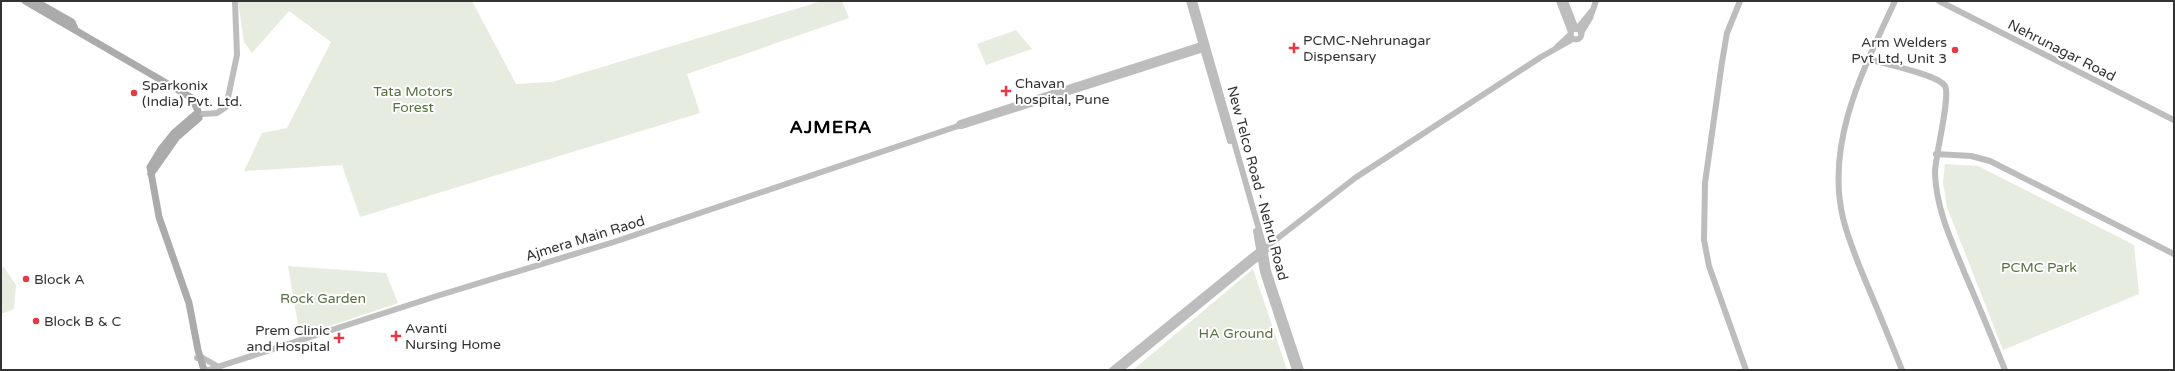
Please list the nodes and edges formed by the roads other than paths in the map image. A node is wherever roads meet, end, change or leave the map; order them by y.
1 (25, 1) edge
2 (35, 1) edge
3 (231, 1) edge
4 (234, 1) edge
5 (1189, 1) edge
6 (1194, 1) edge
7 (1559, 1) edge
8 (1565, 1) edge
9 (1596, 1) edge
10 (1740, 1) edge
11 (1895, 1) edge
12 (1939, 1) edge
13 (75, 29) junction
14 (1575, 33) junction
15 (1204, 46) junction
16 (1868, 59) junction
17 (223, 110) junction
18 (199, 114) junction
19 (2174, 120) edge
20 (1936, 154) junction
21 (1264, 250) junction
22 (2174, 254) edge
23 (199, 355) junction
24 (217, 366) junction
25 (199, 370) edge
26 (204, 370) edge
27 (208, 370) edge
28 (1112, 370) edge
29 (1120, 370) edge
30 (1295, 370) edge
31 (1301, 370) edge
32 (1746, 370) edge
33 (1902, 370) edge
34 (2005, 370) edge

1 - 13 main road
2 - 13 main road
3 - 17 street
4 - 17 street
5 - 15 street, New Telco Road - Nehru Road
6 - 15 street, New Telco Road - Nehru Road
7 - 14 street
8 - 14 street
9 - 14 street
10 - 32 street
11 - 16 street
12 - 19 street, Nehrunagar Road
13 - 18 main road
14 - 21 street
15 - 21 street, New Telco Road - Nehru Road
15 - 24 street, Ajmera Main Raod
16 - 20 street
16 - 33 street
17 - 18 street
18 - 23 main road
20 - 22 street
20 - 34 street
21 - 28 street
21 - 29 street
21 - 30 street, New Telco Road - Nehru Road
21 - 31 street, New Telco Road - Nehru Road
23 - 24 street
23 - 25 main road
23 - 26 main road
24 - 27 street, Ajmera Main Raod

